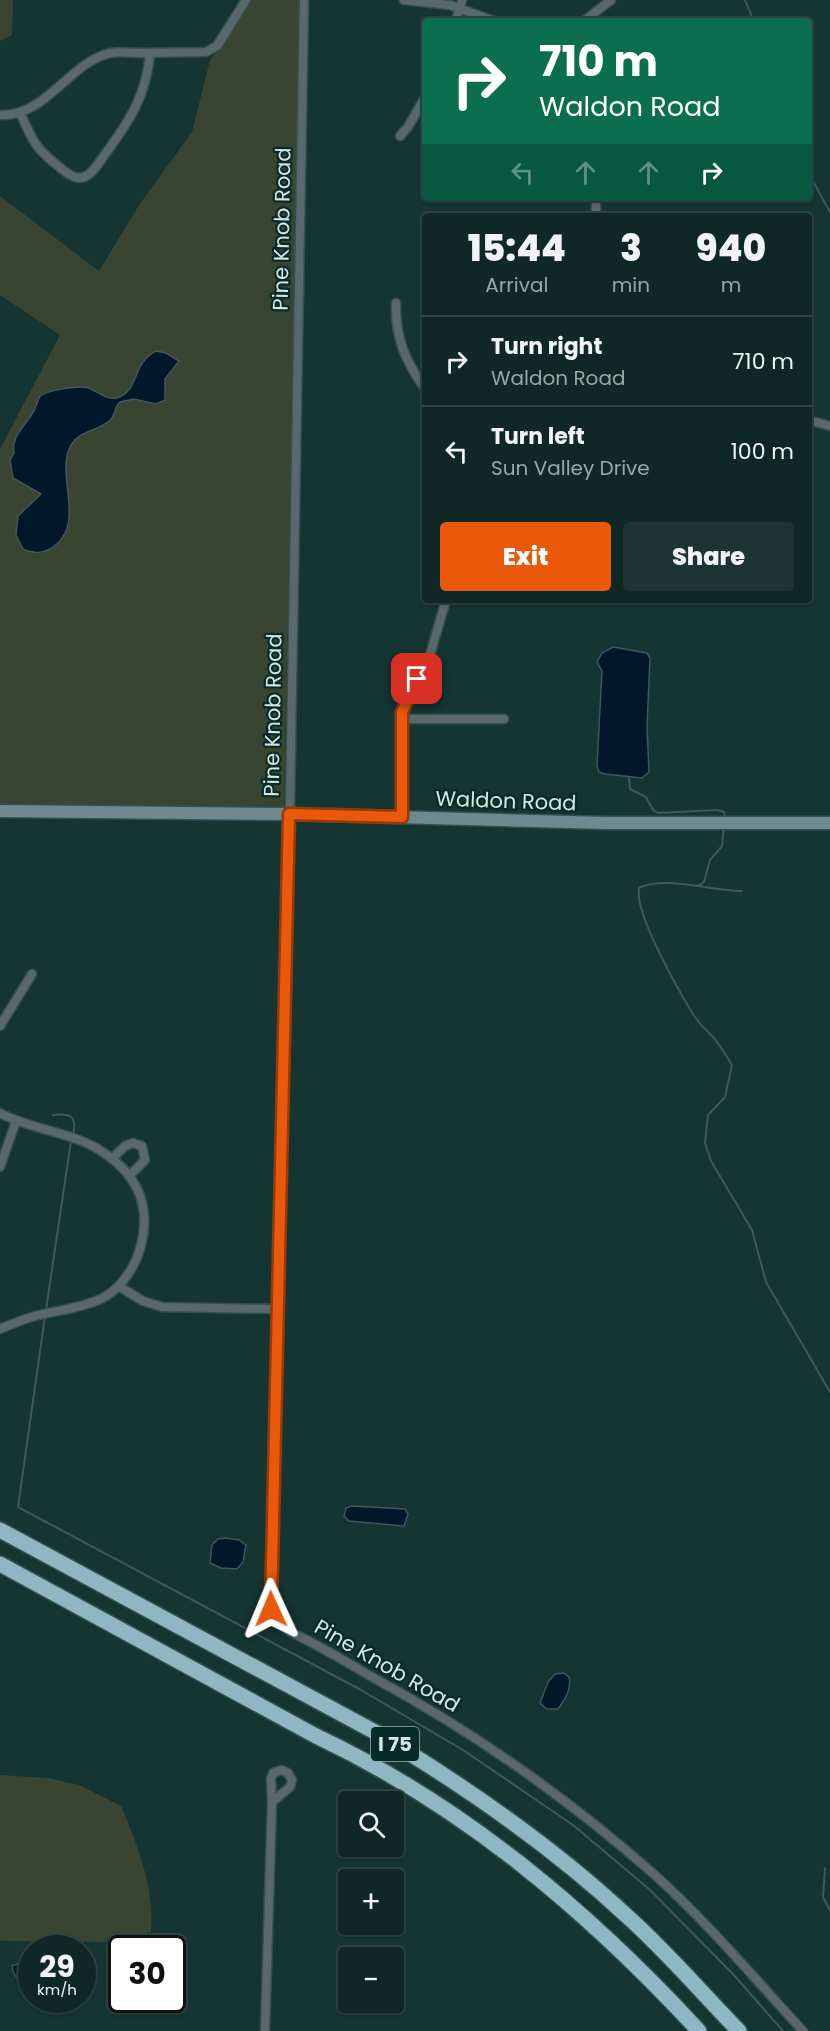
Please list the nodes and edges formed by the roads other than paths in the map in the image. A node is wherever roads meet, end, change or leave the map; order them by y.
1 (246, 0) edge
2 (304, 0) edge
3 (405, 0) edge
4 (611, 0) edge
5 (462, 4) edge
6 (488, 18) edge
7 (588, 18) edge
8 (150, 54) junction
9 (422, 103) edge
10 (20, 112) junction
11 (0, 116) edge
12 (400, 136) dead end
13 (396, 303) dead end
14 (422, 383) edge
15 (812, 421) edge
16 (830, 426) edge
17 (445, 603) edge
18 (402, 719) junction
19 (504, 719) dead end
20 (0, 811) edge
21 (289, 814) junction
22 (402, 817) junction
23 (830, 823) edge
24 (32, 974) dead end
25 (0, 1026) edge
26 (0, 1113) edge
27 (16, 1121) junction
28 (112, 1159) junction
29 (0, 1167) edge
30 (129, 1176) junction
31 (120, 1287) junction
32 (277, 1309) junction
33 (0, 1329) edge
34 (0, 1530) edge
35 (0, 1564) edge
36 (272, 1802) dead end
37 (265, 2031) edge
38 (699, 2031) edge
39 (739, 2031) edge
40 (803, 2031) edge

1 - 8 street
2 - 21 street, Pine Knob Road
3 - 5 street
4 - 7 street
5 - 6 street
8 - 10 street
8 - 10 street
9 - 12 street
10 - 11 street
13 - 14 street
15 - 16 street
17 - 18 street
18 - 19 street
18 - 22 street
20 - 21 street, Waldon Road
21 - 22 street, Waldon Road
21 - 32 street, Pine Knob Road
22 - 23 street, Waldon Road
24 - 25 street
26 - 27 street
27 - 28 street
27 - 29 street
28 - 30 street
28 - 30 street
30 - 31 street
31 - 32 street
31 - 33 street
32 - 40 street, Pine Knob Road
34 - 39 highway, I 75
35 - 38 highway, I 75
36 - 37 street

